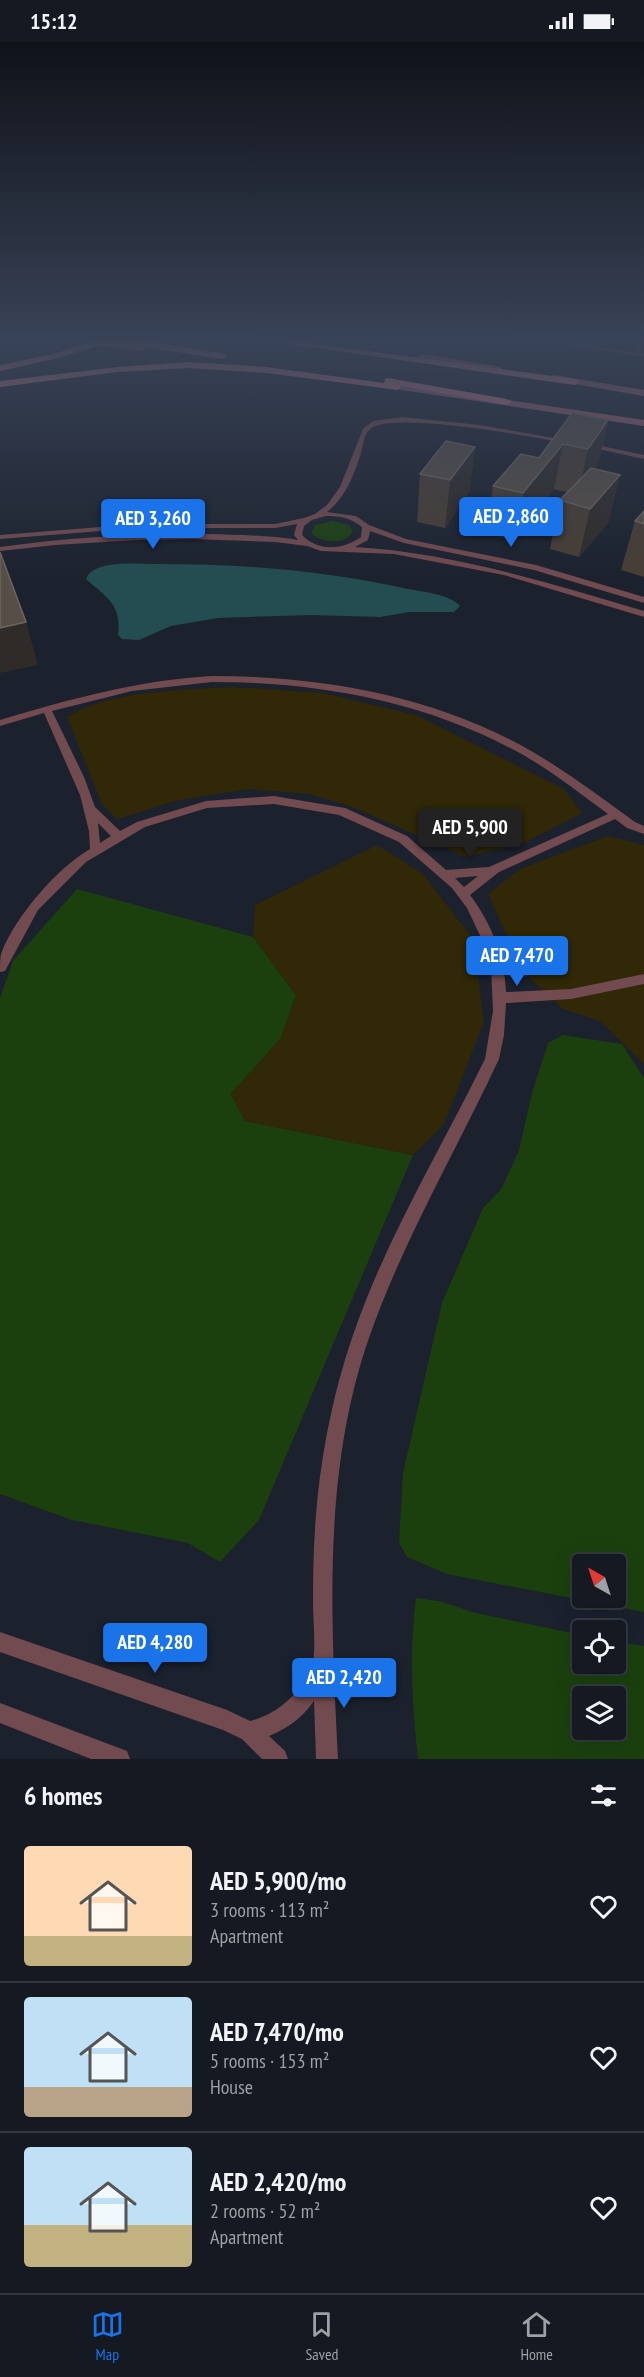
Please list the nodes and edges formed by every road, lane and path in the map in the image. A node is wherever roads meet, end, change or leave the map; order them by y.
1 (378, 422) edge
2 (436, 422) edge
3 (644, 457) edge
4 (344, 491) junction
5 (318, 515) junction
6 (305, 520) junction
7 (358, 520) junction
8 (366, 527) junction
9 (0, 537) edge
10 (307, 544) junction
11 (0, 549) edge
12 (341, 549) junction
13 (644, 600) edge
14 (644, 614) edge
15 (47, 710) junction
16 (0, 723) edge
17 (91, 809) junction
18 (617, 814) junction
19 (644, 830) edge
20 (117, 835) junction
21 (95, 848) junction
22 (495, 870) junction
23 (447, 874) junction
24 (463, 894) junction
25 (0, 967) edge
26 (644, 979) edge
27 (502, 998) junction
28 (0, 1642) edge
29 (323, 1661) junction
30 (0, 1713) edge
31 (249, 1732) junction
32 (119, 1759) edge
33 (277, 1759) edge
34 (327, 1759) edge

1 - 4 street
2 - 3 street
4 - 5 street
4 - 7 street
5 - 6 street
5 - 7 street
6 - 9 street
6 - 10 street
7 - 8 street
8 - 12 street
8 - 13 street
10 - 11 street
10 - 12 street
12 - 14 street
15 - 16 street
15 - 17 street
15 - 18 street
17 - 20 street
17 - 21 street
18 - 19 street
18 - 22 street
20 - 21 street
20 - 23 street
21 - 25 street
22 - 23 street
22 - 24 street
23 - 24 street
24 - 27 street
26 - 27 street
27 - 29 street
28 - 31 street
29 - 31 street
29 - 34 street
30 - 32 street
31 - 33 street

